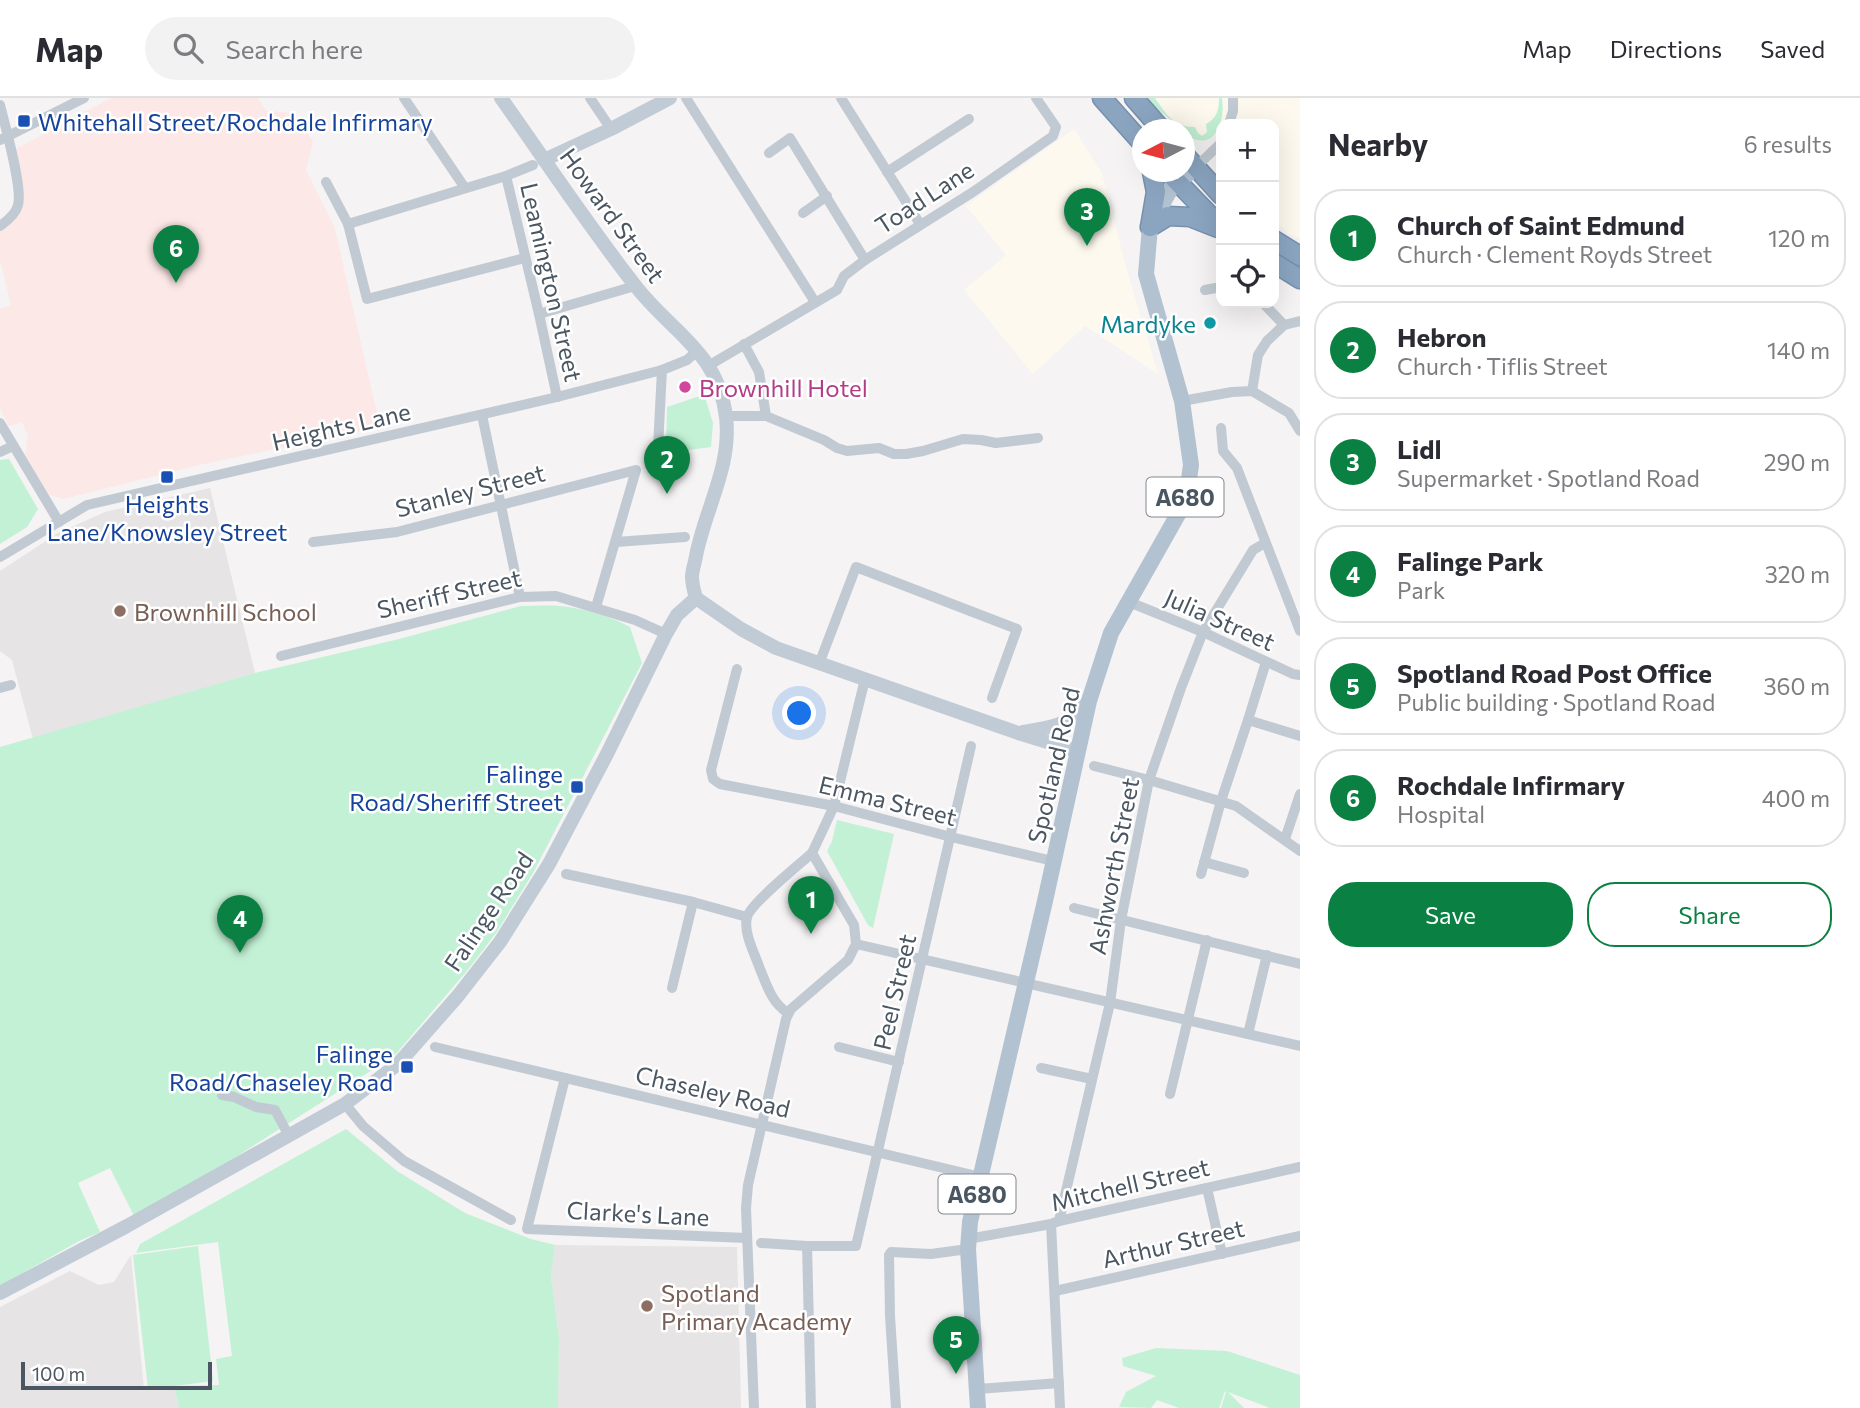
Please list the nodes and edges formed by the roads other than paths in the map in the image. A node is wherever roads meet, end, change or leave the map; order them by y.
1 (84, 98) edge
2 (404, 98) edge
3 (501, 98) edge
4 (590, 98) edge
5 (670, 98) edge
6 (686, 98) edge
7 (841, 98) edge
8 (1036, 98) edge
9 (1102, 98) edge
10 (1134, 98) edge
11 (1233, 98) edge
12 (0, 105) edge
13 (969, 119) dead end
14 (1153, 119) edge
15 (1231, 119) edge
16 (611, 129) junction
17 (1132, 131) edge
18 (4, 139) edge
19 (1216, 146) edge
20 (769, 153) dead end
21 (1195, 157) edge
22 (538, 162) junction
23 (1195, 166) edge
24 (887, 172) junction
25 (506, 176) junction
26 (326, 182) dead end
27 (1154, 182) edge
28 (1172, 182) edge
29 (1178, 182) edge
30 (466, 188) junction
31 (1216, 189) edge
32 (827, 196) junction
33 (803, 213) dead end
34 (1216, 223) edge
35 (3, 224) edge
36 (348, 224) junction
37 (920, 224) junction
38 (1216, 226) edge
39 (1150, 227) junction
40 (1279, 243) edge
41 (1300, 256) edge
42 (525, 258) junction
43 (865, 260) junction
44 (1279, 266) edge
45 (1300, 279) edge
46 (635, 286) junction
47 (1216, 287) edge
48 (1205, 290) dead end
49 (815, 302) junction
50 (1268, 308) edge
51 (539, 314) junction
52 (1300, 321) edge
53 (1284, 325) junction
54 (744, 344) junction
55 (698, 350) junction
56 (708, 366) junction
57 (662, 370) junction
58 (1252, 391) junction
59 (558, 397) junction
60 (1182, 401) junction
61 (481, 415) junction
62 (726, 416) junction
63 (766, 416) junction
64 (0, 423) edge
65 (1221, 428) dead end
66 (1300, 431) edge
67 (1038, 438) dead end
68 (13, 446) junction
69 (658, 447) dead end
70 (0, 452) edge
71 (500, 504) junction
72 (59, 522) junction
73 (685, 537) dead end
74 (313, 542) dead end
75 (616, 542) junction
76 (1265, 542) junction
77 (0, 557) edge
78 (520, 597) junction
79 (696, 598) junction
80 (1129, 602) junction
81 (596, 607) junction
82 (1300, 631) edge
83 (1203, 632) junction
84 (666, 634) junction
85 (281, 656) dead end
86 (1266, 662) junction
87 (820, 664) junction
88 (737, 669) dead end
89 (1296, 675) edge
90 (865, 679) junction
91 (992, 698) dead end
92 (1089, 701) junction
93 (1248, 720) junction
94 (1018, 733) junction
95 (1300, 736) edge
96 (971, 746) dead end
97 (1077, 751) junction
98 (1094, 766) dead end
99 (1149, 780) junction
100 (1300, 794) edge
101 (1221, 801) junction
102 (834, 806) junction
103 (951, 837) junction
104 (1285, 839) junction
105 (1300, 850) edge
106 (812, 853) junction
107 (1053, 861) junction
108 (1204, 862) junction
109 (1244, 873) dead end
110 (566, 874) dead end
111 (1201, 874) dead end
112 (693, 902) junction
113 (1074, 908) dead end
114 (747, 917) junction
115 (1121, 920) junction
116 (1207, 940) junction
117 (856, 944) junction
118 (1267, 955) junction
119 (922, 959) junction
120 (1300, 964) edge
121 (1026, 984) junction
122 (672, 988) dead end
123 (1110, 1003) junction
124 (788, 1013) junction
125 (1187, 1020) junction
126 (1248, 1034) junction
127 (1300, 1046) edge
128 (435, 1047) dead end
129 (839, 1047) dead end
130 (899, 1062) junction
131 (1041, 1068) dead end
132 (565, 1077) junction
133 (1092, 1079) junction
134 (1170, 1094) dead end
135 (222, 1095) dead end
136 (345, 1104) junction
137 (762, 1125) junction
138 (289, 1136) junction
139 (877, 1151) junction
140 (1300, 1167) edge
141 (981, 1177) junction
142 (1207, 1188) junction
143 (511, 1220) dead end
144 (1056, 1222) junction
145 (1300, 1236) edge
146 (747, 1238) junction
147 (761, 1243) dead end
148 (968, 1244) junction
149 (807, 1246) junction
150 (1222, 1254) junction
151 (1055, 1291) junction
152 (0, 1293) edge
153 (1059, 1383) junction
154 (978, 1389) junction
155 (754, 1408) edge
156 (811, 1408) edge
157 (896, 1408) edge
158 (978, 1408) edge
159 (1060, 1408) edge

1 - 18 street
2 - 30 street
3 - 22 main road, Howard Street
4 - 16 street
5 - 16 main road
6 - 49 street
7 - 24 street
8 - 37 street, Toad Lane
9 - 17 highway
10 - 14 highway
11 - 15 street
12 - 18 street
13 - 24 street
16 - 22 main road
18 - 35 street
19 - 21 street
20 - 32 street
22 - 25 street
22 - 46 main road, Howard Street
23 - 31 highway
24 - 37 street
25 - 30 street
25 - 42 street, Leamington Street
26 - 36 street
27 - 39 highway
28 - 39 main road, Spotland Road / A680
29 - 34 highway
30 - 36 street
32 - 33 street
32 - 43 street
36 - 42 street
37 - 43 street, Toad Lane
38 - 39 highway
39 - 60 main road, Spotland Road / A680
40 - 41 highway
42 - 51 street, Leamington Street
43 - 49 street, Toad Lane
44 - 45 highway
46 - 51 street
46 - 55 main road, Howard Street
47 - 48 street
49 - 54 street, Toad Lane
50 - 53 street
51 - 59 street, Leamington Street
52 - 53 street
53 - 58 street
54 - 56 street, Toad Lane
54 - 63 street
55 - 56 main road
55 - 57 street, Heights Lane
56 - 62 main road
57 - 59 street, Heights Lane
57 - 69 street
58 - 60 street
58 - 66 street
59 - 61 street, Heights Lane
60 - 80 main road, Spotland Road / A680
61 - 71 street
61 - 72 street, Heights Lane
62 - 63 street
62 - 79 main road
63 - 67 street
64 - 68 street
65 - 76 street
68 - 70 street
68 - 72 street
71 - 74 street, Stanley Street
71 - 75 street, Stanley Street
71 - 78 street
72 - 77 street, Heights Lane
73 - 75 street
75 - 81 street
76 - 82 street
76 - 83 street, Ashworth Street
78 - 81 street, Sheriff Street
78 - 85 street, Sheriff Street
79 - 84 main road, Falinge Road
79 - 87 main road
80 - 83 street, Julia Street
80 - 92 main road, Spotland Road / A680
81 - 84 street, Sheriff Street
83 - 86 street, Julia Street
83 - 99 street, Ashworth Street
84 - 136 main road, Falinge Road
86 - 89 street, Julia Street
86 - 93 street
87 - 90 main road
87 - 91 street
88 - 102 street, Emma Street
90 - 94 main road
90 - 102 street
92 - 94 main road
92 - 97 main road, Spotland Road / A680
93 - 95 street
93 - 101 street
94 - 97 main road
96 - 103 street, Peel Street
97 - 107 main road, Spotland Road / A680
98 - 99 street
99 - 101 street
99 - 115 street, Ashworth Street
100 - 104 street
101 - 104 street
101 - 108 street
102 - 103 street, Emma Street
102 - 106 street
103 - 107 street, Emma Street
103 - 119 street, Peel Street
104 - 105 street
106 - 114 street
106 - 117 street
107 - 121 main road, Spotland Road / A680
108 - 109 street
108 - 111 street
110 - 112 street
112 - 114 street
112 - 122 street
113 - 115 street
114 - 124 street
115 - 116 street
115 - 123 street, Ashworth Street
116 - 118 street
116 - 125 street
117 - 119 street
117 - 124 street
118 - 120 street
118 - 126 street
119 - 121 street
119 - 130 street, Peel Street
121 - 123 street
121 - 141 main road, Spotland Road / A680
123 - 125 street
123 - 133 street, Ashworth Street
124 - 137 street
125 - 126 street
125 - 134 street
126 - 127 street
128 - 132 street, Chaseley Road
129 - 130 street
130 - 139 street, Peel Street
131 - 133 street
132 - 137 street, Chaseley Road
132 - 146 street, Clarke's Lane
133 - 144 street, Ashworth Street
135 - 138 street
136 - 138 main road, Falinge Road
136 - 143 street
137 - 139 street, Chaseley Road
137 - 146 street
138 - 152 main road, Falinge Road
139 - 141 street, Chaseley Road
139 - 149 street, Peel Street
140 - 142 street, Mitchell Street
141 - 148 main road, Spotland Road / A680
142 - 144 street, Mitchell Street
142 - 150 street
144 - 148 street, Mitchell Street
144 - 151 street, Ashworth Street
145 - 150 street, Arthur Street
146 - 155 street
147 - 149 street
148 - 154 main road, Spotland Road / A680
148 - 157 street
149 - 156 street
150 - 151 street, Arthur Street
151 - 153 street, Ashworth Street
153 - 154 street
153 - 159 street, Ashworth Street
154 - 158 main road, Spotland Road / A680

